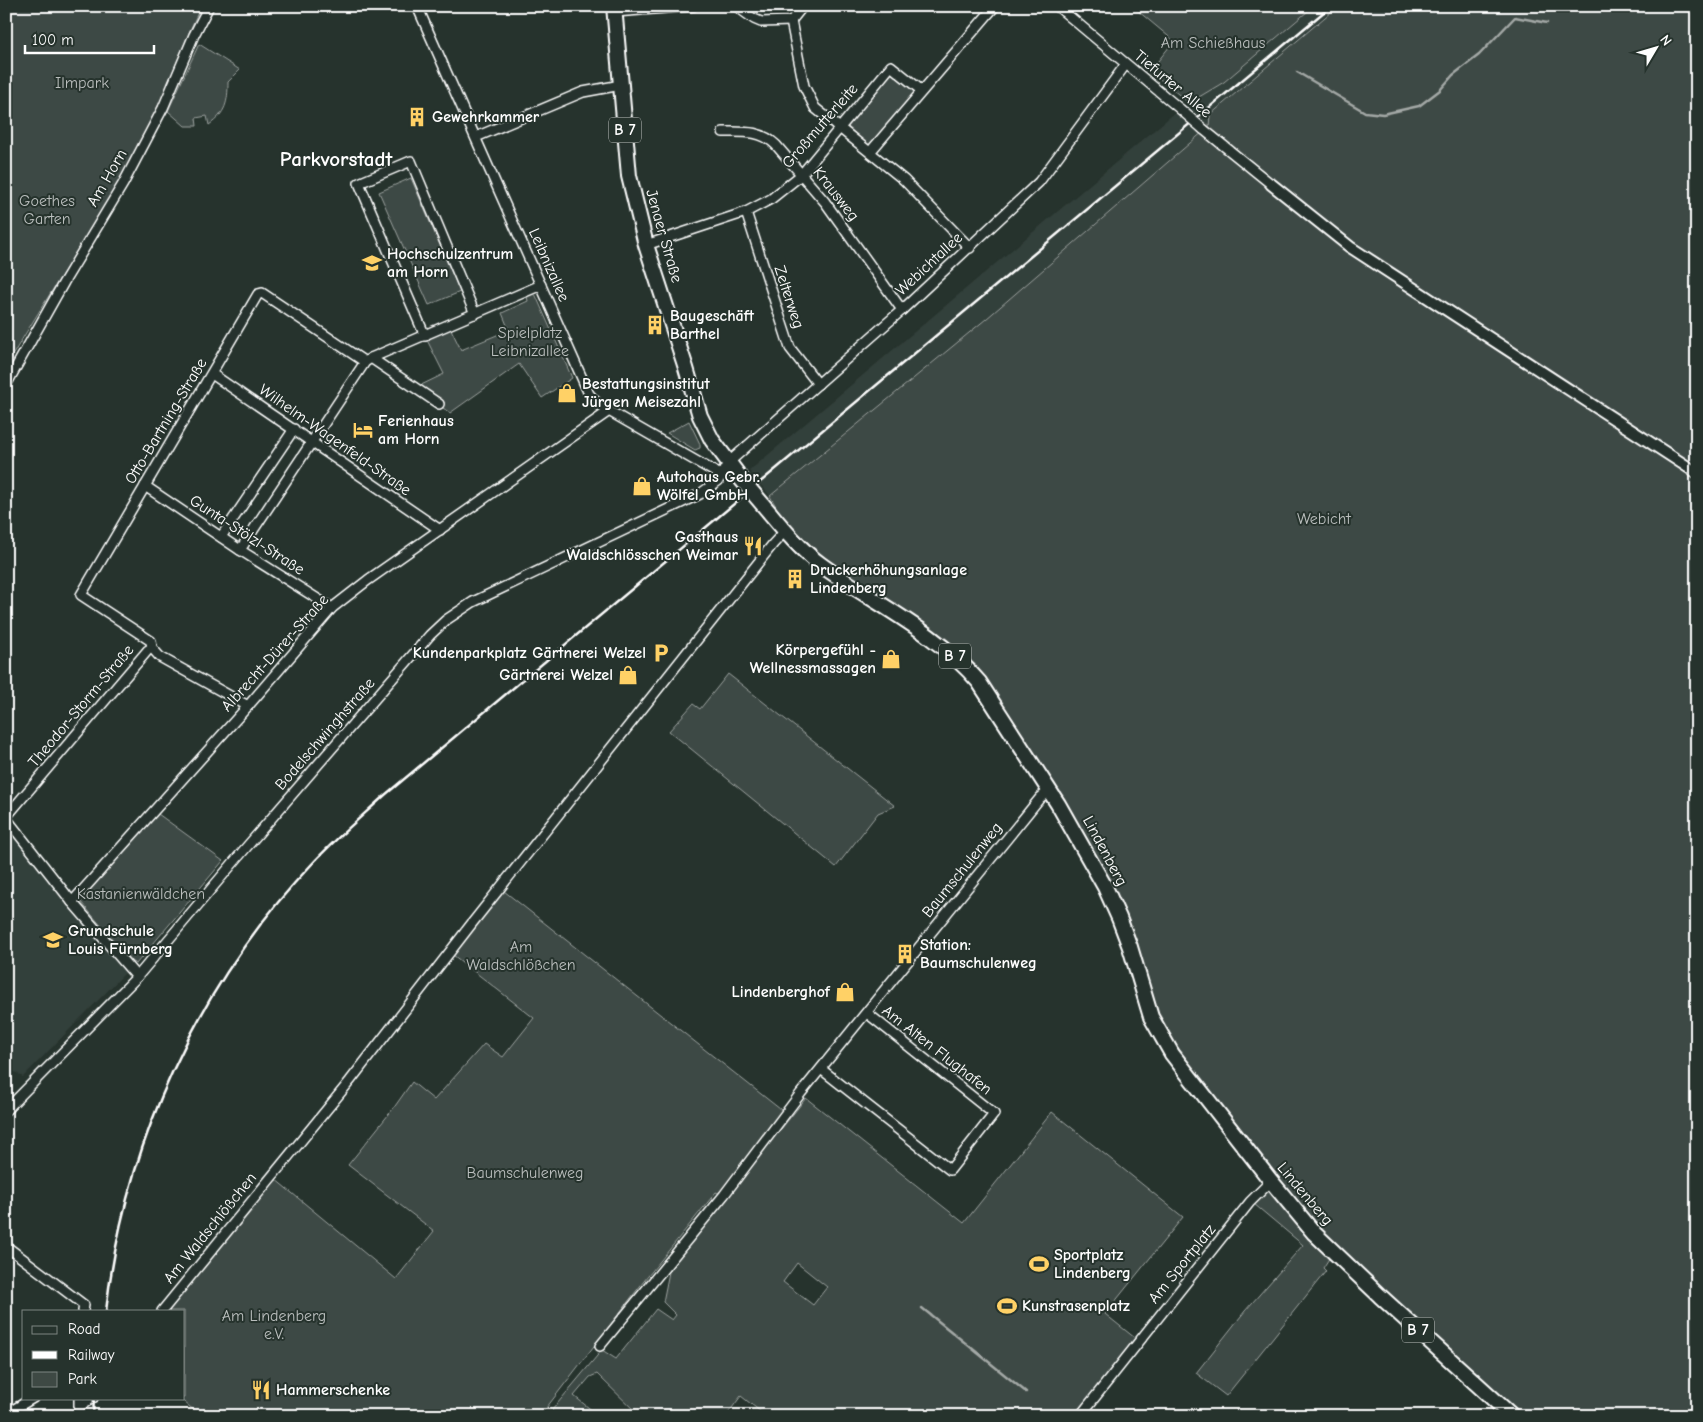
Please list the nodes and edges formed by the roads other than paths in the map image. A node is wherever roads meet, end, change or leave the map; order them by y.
1 (208, 6) edge
2 (694, 6) edge
3 (736, 6) edge
4 (803, 6) edge
5 (995, 6) edge
6 (1057, 6) edge
7 (420, 7) edge
8 (615, 9) edge
9 (791, 21) junction
10 (1126, 64) junction
11 (621, 85) junction
12 (922, 91) junction
13 (840, 128) junction
14 (723, 132) dead end
15 (476, 137) junction
16 (870, 152) junction
17 (801, 174) junction
18 (1270, 184) joint
19 (746, 212) junction
20 (646, 245) junction
21 (970, 248) junction
22 (541, 285) junction
23 (902, 310) junction
24 (475, 314) junction
25 (425, 336) junction
26 (368, 360) junction
27 (212, 374) junction
28 (818, 384) junction
29 (6, 386) edge
30 (439, 404) dead end
31 (609, 411) junction
32 (294, 429) junction
33 (312, 442) junction
34 (725, 469) junction
35 (1697, 474) edge
36 (145, 486) junction
37 (440, 530) junction
38 (785, 531) junction
39 (220, 536) junction
40 (240, 550) junction
41 (332, 608) junction
42 (152, 648) junction
43 (248, 706) junction
44 (1050, 790) junction
45 (6, 818) edge
46 (72, 902) junction
47 (137, 977) junction
48 (866, 1013) junction
49 (821, 1068) junction
50 (6, 1110) edge
51 (1271, 1181) junction
52 (7, 1248) edge
53 (84, 1308) edge
54 (163, 1310) edge
55 (600, 1346) dead end
56 (30, 1400) edge
57 (79, 1402) edge
58 (6, 1414) edge
59 (79, 1416) edge
60 (1080, 1416) edge
61 (1512, 1416) edge

1 - 29 street, Am Horn
2 - 8 street
3 - 9 street
4 - 9 street
5 - 12 street
6 - 10 street, Tiefurter Allee
7 - 15 street, Leibnizallee
8 - 11 main road, Jenaer Straße / B 7
9 - 13 street
10 - 18 street, Tiefurter Allee, bridge
10 - 21 street, Webichtallee
11 - 15 street
11 - 20 main road, Jenaer Straße / B 7
12 - 13 street, Großmutterleite
12 - 16 street
13 - 16 street
13 - 17 street, Großmutterleite
14 - 17 street, Krausweg
15 - 22 street, Leibnizallee
16 - 21 street
17 - 19 street, Großmutterleite
17 - 23 street, Krausweg
18 - 35 street
19 - 20 street, Großmutterleite
19 - 28 street, Zelterweg
20 - 34 main road, Jenaer Straße / B 7
21 - 23 street, Webichtallee
22 - 24 street
22 - 31 street, Leibnizallee
23 - 28 street, Webichtallee
24 - 25 street
24 - 25 street
25 - 26 street
26 - 27 street, Otto-Bartning-Straße
26 - 30 street
26 - 33 street
27 - 32 street, Wilhelm-Wagenfeld-Straße
27 - 36 street, Otto-Bartning-Straße
28 - 34 street, Webichtallee
31 - 34 street, Leibnizallee
31 - 37 street, Albrecht-Dürer-Straße
32 - 33 street, Wilhelm-Wagenfeld-Straße
32 - 39 street
33 - 37 street, Wilhelm-Wagenfeld-Straße
33 - 40 street
34 - 38 main road, Jenaer Straße / B 7, bridge
34 - 47 street, Bodelschwinghstraße
36 - 39 street, Gunta-Stölzl-Straße
36 - 42 street, Otto-Bartning-Straße
37 - 41 street, Albrecht-Dürer-Straße
38 - 44 main road, Lindenberg / B 7
38 - 54 street, Am Waldschlößchen
39 - 40 street, Gunta-Stölzl-Straße
40 - 41 street, Gunta-Stölzl-Straße
41 - 43 street, Albrecht-Dürer-Straße
42 - 43 street, Theodor-Storm-Straße
42 - 45 street, Theodor-Storm-Straße
43 - 46 street, Albrecht-Dürer-Straße
44 - 48 street, Baumschulenweg
44 - 51 main road, Lindenberg / B 7
45 - 46 street
46 - 47 street
47 - 50 street, Bodelschwinghstraße
48 - 49 street, Baumschulenweg
48 - 49 street, Am Alten Flughafen
49 - 55 street, Baumschulenweg
51 - 60 street, Am Sportplatz
51 - 61 main road, Lindenberg / B 7
52 - 53 street
56 - 58 street
57 - 59 street

